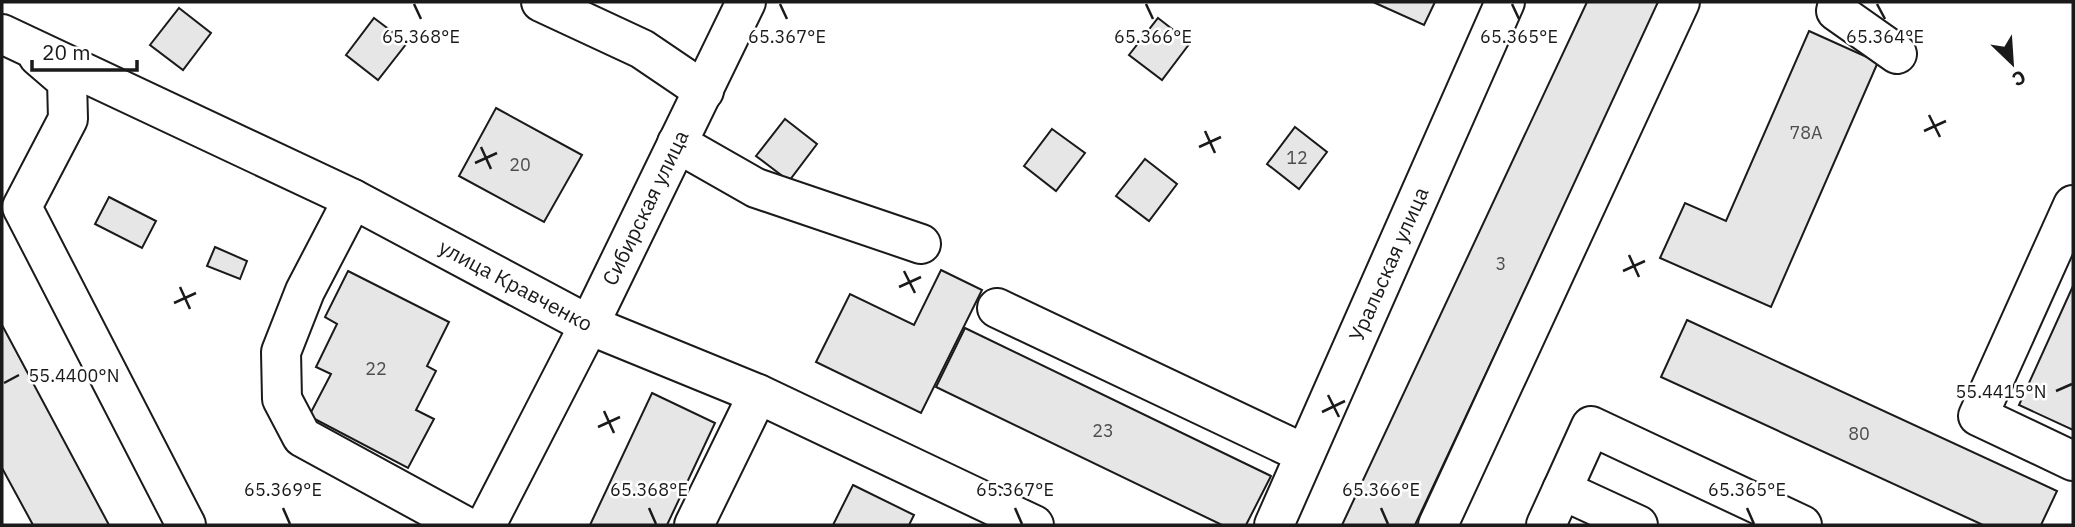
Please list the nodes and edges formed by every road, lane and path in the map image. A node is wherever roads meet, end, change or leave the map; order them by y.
1 (541, 2) edge
2 (746, 2) edge
3 (1505, 2) edge
4 (1680, 2) edge
5 (1838, 2) edge
6 (600, 14) edge
7 (15, 40) edge
8 (1897, 54) dead end
9 (704, 91) junction
10 (677, 143) junction
11 (353, 199) junction
12 (2073, 205) edge
13 (921, 244) dead end
14 (997, 308) dead end
15 (589, 325) junction
16 (758, 394) junction
17 (1305, 454) junction
18 (2073, 461) edge
19 (1562, 490) junction
20 (985, 515) edge
21 (186, 525) edge
22 (463, 525) edge
23 (486, 525) edge
24 (694, 525) edge
25 (1034, 525) edge
26 (1274, 525) edge
27 (1438, 525) edge
28 (1546, 525) edge
29 (1638, 525) edge
30 (1801, 525) edge

1 - 6 street
2 - 9 street, Сибирская улица
3 - 17 street, Уральская улица
4 - 27 street
5 - 8 street
6 - 9 street
7 - 11 street, улица Кравченко
7 - 21 street
9 - 10 street, Сибирская улица
10 - 13 street
10 - 15 street, Сибирская улица
11 - 15 street, улица Кравченко
11 - 22 street
12 - 18 street
14 - 17 street
15 - 16 street, улица Кравченко
15 - 23 street, Сибирская улица
16 - 20 street, улица Кравченко
16 - 24 street
17 - 26 street, Уральская улица
19 - 28 street
19 - 29 street
19 - 30 street
20 - 25 street, улица Кравченко

